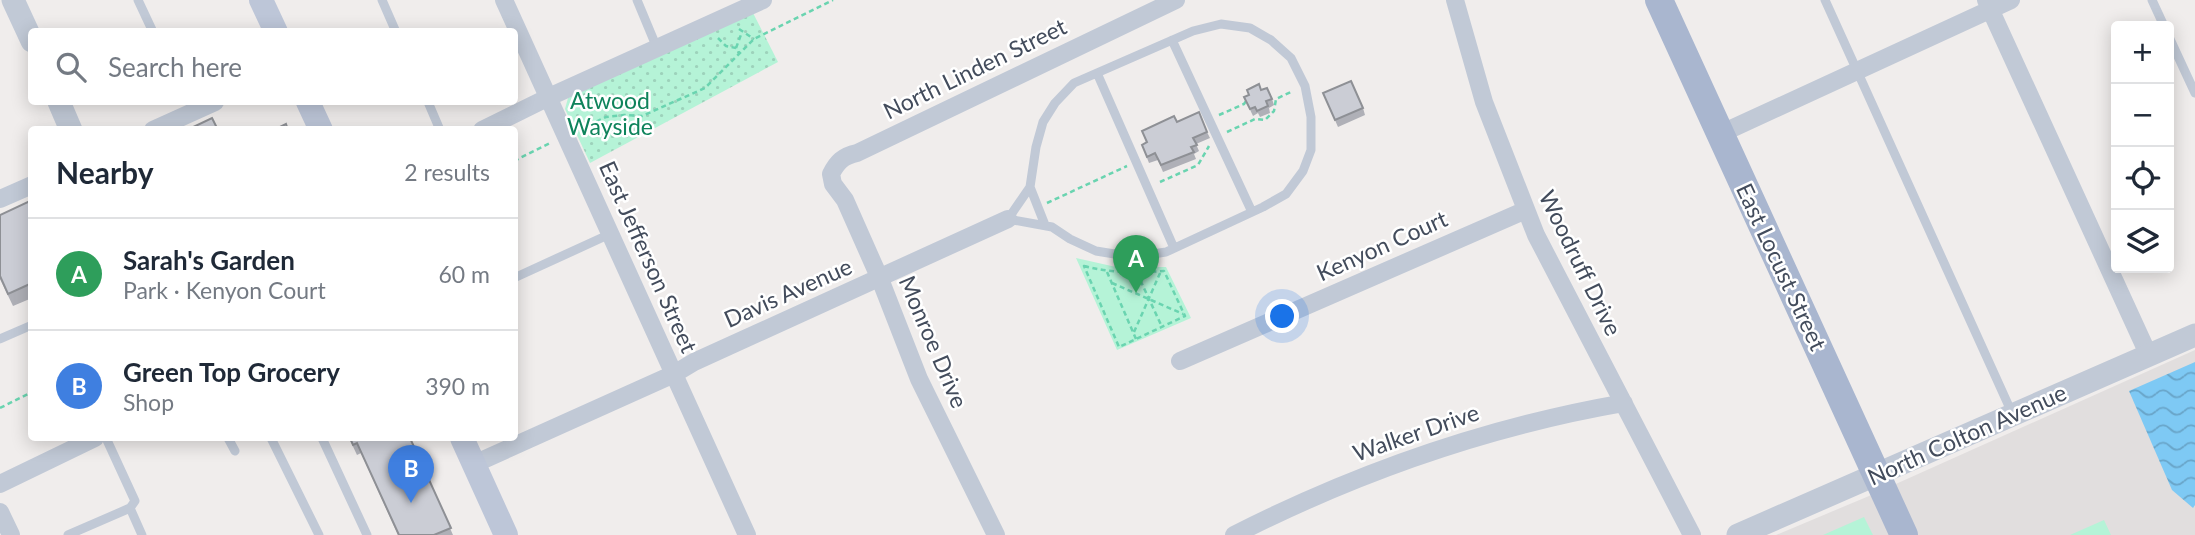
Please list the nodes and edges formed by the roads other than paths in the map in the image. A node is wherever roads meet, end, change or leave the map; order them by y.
1 (13, 0) edge
2 (138, 0) edge
3 (261, 0) edge
4 (382, 0) edge
5 (504, 0) edge
6 (637, 0) edge
7 (763, 0) edge
8 (1176, 0) edge
9 (1455, 0) edge
10 (1659, 0) edge
11 (1825, 0) edge
12 (2011, 0) edge
13 (2152, 0) edge
14 (1988, 5) edge
15 (734, 6) edge
16 (2162, 21) edge
17 (151, 28) edge
18 (274, 28) edge
19 (394, 28) edge
20 (517, 28) edge
21 (518, 30) edge
22 (28, 32) edge
23 (1172, 40) junction
24 (657, 48) junction
25 (2174, 48) edge
26 (1857, 71) junction
27 (1097, 73) junction
28 (2195, 93) edge
29 (549, 97) junction
30 (60, 105) edge
31 (309, 105) edge
32 (429, 105) edge
33 (192, 106) edge
34 (69, 126) edge
35 (160, 126) edge
36 (319, 126) edge
37 (438, 126) edge
38 (490, 126) edge
39 (1720, 134) junction
40 (835, 166) joint
41 (28, 187) edge
42 (1030, 187) junction
43 (0, 199) edge
44 (1526, 211) junction
45 (1252, 212) junction
46 (1008, 219) junction
47 (1045, 225) junction
48 (610, 234) junction
49 (1174, 248) junction
50 (518, 276) edge
51 (880, 279) junction
52 (28, 327) edge
53 (2195, 335) edge
54 (0, 339) edge
55 (2149, 356) junction
56 (1180, 361) dead end
57 (674, 374) junction
58 (1624, 403) junction
59 (2013, 415) junction
60 (89, 441) edge
61 (107, 441) edge
62 (230, 441) edge
63 (272, 441) edge
64 (323, 441) edge
65 (463, 441) edge
66 (235, 451) dead end
67 (474, 464) junction
68 (1876, 475) junction
69 (0, 484) edge
70 (130, 508) junction
71 (0, 512) edge
72 (10, 535) edge
73 (68, 535) edge
74 (142, 535) edge
75 (319, 535) edge
76 (367, 535) edge
77 (506, 535) edge
78 (747, 535) edge
79 (996, 535) edge
80 (1234, 535) edge
81 (1692, 535) edge
82 (1738, 535) edge
83 (1904, 535) edge

1 - 22 street
2 - 17 lane
3 - 18 main road
4 - 19 lane
5 - 20 street, East Jefferson Street
6 - 24 lane
7 - 15 street
8 - 40 street, North Linden Street
9 - 44 street, Woodruff Drive
10 - 39 main road, East Locust Street
11 - 26 lane
12 - 14 street
13 - 16 lane
14 - 26 street
14 - 55 street
15 - 24 street
21 - 29 street, East Jefferson Street
23 - 27 lane
23 - 45 lane
23 - 45 lane
24 - 29 street
25 - 28 lane
26 - 39 street
26 - 59 lane
27 - 42 lane
27 - 49 lane
29 - 38 street
29 - 48 street, East Jefferson Street
30 - 34 street
31 - 36 main road
32 - 37 lane
33 - 35 street
39 - 68 main road, East Locust Street
40 - 51 street, Monroe Drive
41 - 43 street
42 - 46 lane
42 - 47 lane
44 - 56 street, Kenyon Court
44 - 58 street, Woodruff Drive
45 - 49 lane
46 - 47 lane
46 - 51 street, Davis Avenue
47 - 49 lane
48 - 50 lane
48 - 57 street, East Jefferson Street
51 - 57 street, Davis Avenue
51 - 79 street, Monroe Drive
52 - 54 lane
53 - 55 street, North Colton Avenue
55 - 59 street, North Colton Avenue
57 - 67 street, Davis Avenue
57 - 78 street, East Jefferson Street
58 - 80 street, Walker Drive
58 - 81 street, Woodruff Drive
59 - 68 street, North Colton Avenue
60 - 69 street
61 - 70 lane
62 - 66 lane
63 - 75 lane
64 - 76 lane
65 - 67 main road
67 - 77 main road
68 - 82 street, North Colton Avenue
68 - 83 main road, East Locust Street
70 - 73 lane
70 - 74 lane
71 - 72 street

